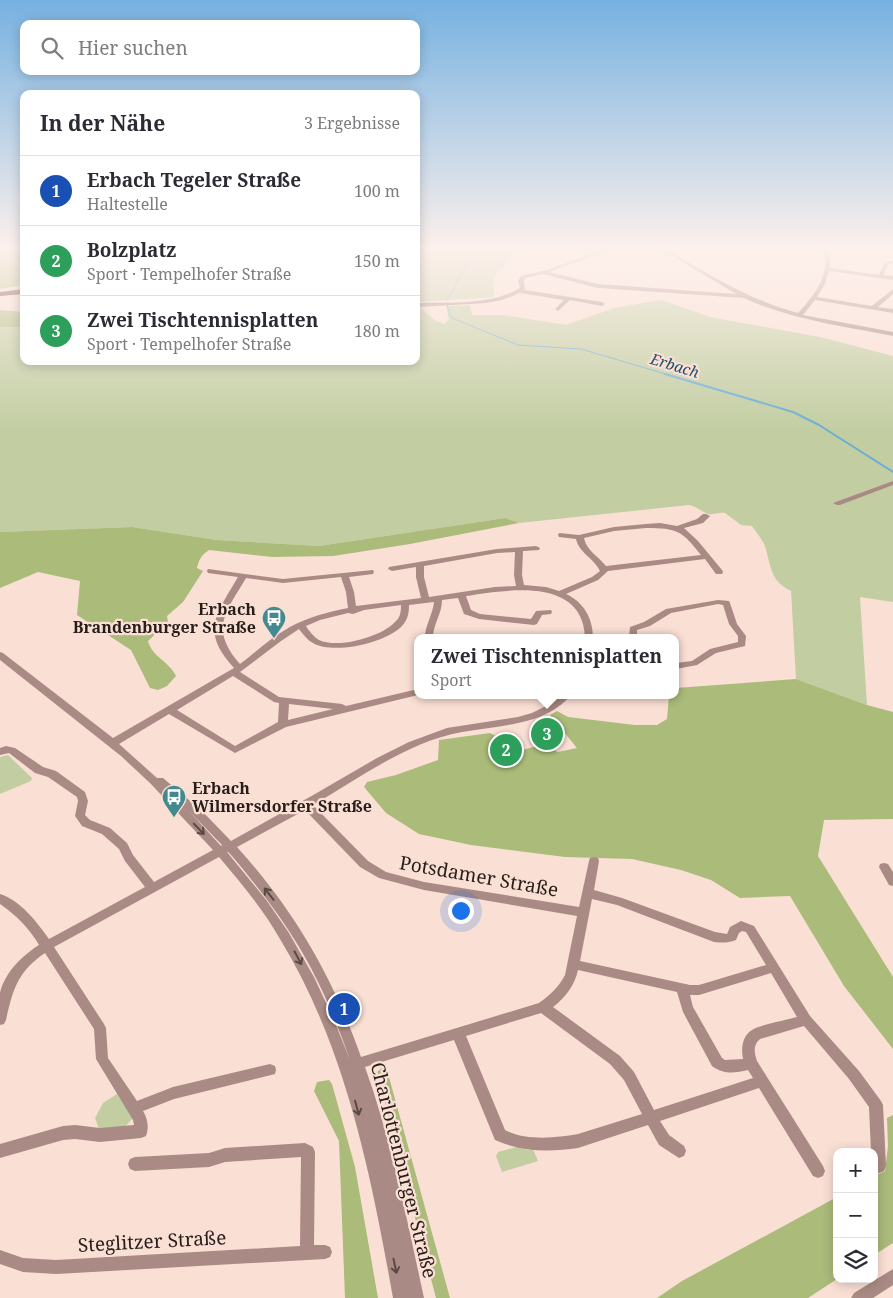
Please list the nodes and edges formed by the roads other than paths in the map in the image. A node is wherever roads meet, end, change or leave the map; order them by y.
1 (777, 309) edge
2 (805, 309) edge
3 (877, 309) edge
4 (893, 311) edge
5 (800, 315) junction
6 (893, 334) edge
7 (893, 483) edge
8 (837, 503) dead end
9 (706, 516) dead end
10 (678, 528) junction
11 (562, 535) dead end
12 (580, 537) junction
13 (536, 548) dead end
14 (519, 550) junction
15 (706, 557) junction
16 (420, 565) junction
17 (603, 568) junction
18 (392, 569) dead end
19 (211, 571) dead end
20 (370, 572) dead end
21 (718, 572) dead end
22 (344, 575) junction
23 (243, 576) junction
24 (521, 588) junction
25 (560, 594) junction
26 (461, 595) junction
27 (438, 598) junction
28 (426, 600) junction
29 (405, 603) junction
30 (353, 611) junction
31 (548, 612) dead end
32 (301, 625) junction
33 (428, 634) edge
34 (590, 634) edge
35 (633, 634) edge
36 (0, 655) edge
37 (679, 666) edge
38 (236, 670) junction
39 (414, 693) edge
40 (563, 699) edge
41 (284, 701) junction
42 (349, 707) junction
43 (169, 710) junction
44 (283, 724) junction
45 (112, 743) junction
46 (6, 747) edge
47 (306, 805) junction
48 (225, 848) junction
49 (594, 861) dead end
50 (884, 868) dead end
51 (893, 882) edge
52 (152, 888) junction
53 (587, 892) junction
54 (0, 898) edge
55 (583, 912) junction
56 (747, 927) joint
57 (48, 945) junction
58 (573, 964) junction
59 (774, 967) junction
60 (682, 989) junction
61 (543, 1007) junction
62 (0, 1020) edge
63 (806, 1020) junction
64 (458, 1033) junction
65 (751, 1063) junction
66 (352, 1065) junction
67 (270, 1070) dead end
68 (763, 1081) junction
69 (134, 1109) junction
70 (651, 1118) junction
71 (680, 1151) dead end
72 (0, 1152) edge
73 (134, 1164) dead end
74 (879, 1166) dead end
75 (818, 1171) dead end
76 (307, 1252) junction
77 (325, 1252) dead end
78 (0, 1257) edge
79 (893, 1276) edge
80 (401, 1298) edge
81 (416, 1298) edge
82 (859, 1298) edge

1 - 5 street
2 - 5 street
3 - 4 street
5 - 6 street
7 - 8 street
9 - 10 street
10 - 12 street
10 - 15 street
11 - 12 street
12 - 17 street
13 - 14 street
14 - 16 street
14 - 24 street
15 - 17 street
15 - 21 street
16 - 18 street
16 - 28 street
17 - 25 street
19 - 23 street
20 - 22 street
22 - 23 street
22 - 30 street
23 - 38 street
24 - 25 street
24 - 26 street
25 - 34 street
26 - 27 street
26 - 31 street
27 - 28 street
27 - 33 street
28 - 29 street
29 - 30 street
29 - 32 street
30 - 32 street
32 - 38 street
35 - 37 street
36 - 45 street, Charlottenburger Straße
38 - 41 street
38 - 43 street
39 - 42 street
40 - 47 street
41 - 42 street
41 - 44 street
42 - 44 street
43 - 44 street
43 - 45 street
45 - 48 street, Charlottenburger Straße
46 - 52 street
47 - 48 street
47 - 55 street, Potsdamer Straße
48 - 52 street
48 - 66 street, Charlottenburger Straße
49 - 53 street
50 - 51 street
52 - 57 street
53 - 55 street
53 - 56 street
54 - 57 street
55 - 58 street
56 - 59 street
57 - 62 street
57 - 69 street
58 - 60 street
58 - 61 street
59 - 60 street
59 - 63 street
60 - 65 street
61 - 64 street
61 - 70 street
63 - 65 street
63 - 74 street
64 - 66 street
64 - 70 street
65 - 68 street
66 -> 80 street, Charlottenburger Straße
66 - 81 street, Charlottenburger Straße
67 - 69 street
68 - 70 street
68 - 75 street
69 - 72 street
70 - 71 street
73 - 76 street
76 - 77 street, Steglitzer Straße
76 - 78 street, Steglitzer Straße
79 - 82 street

